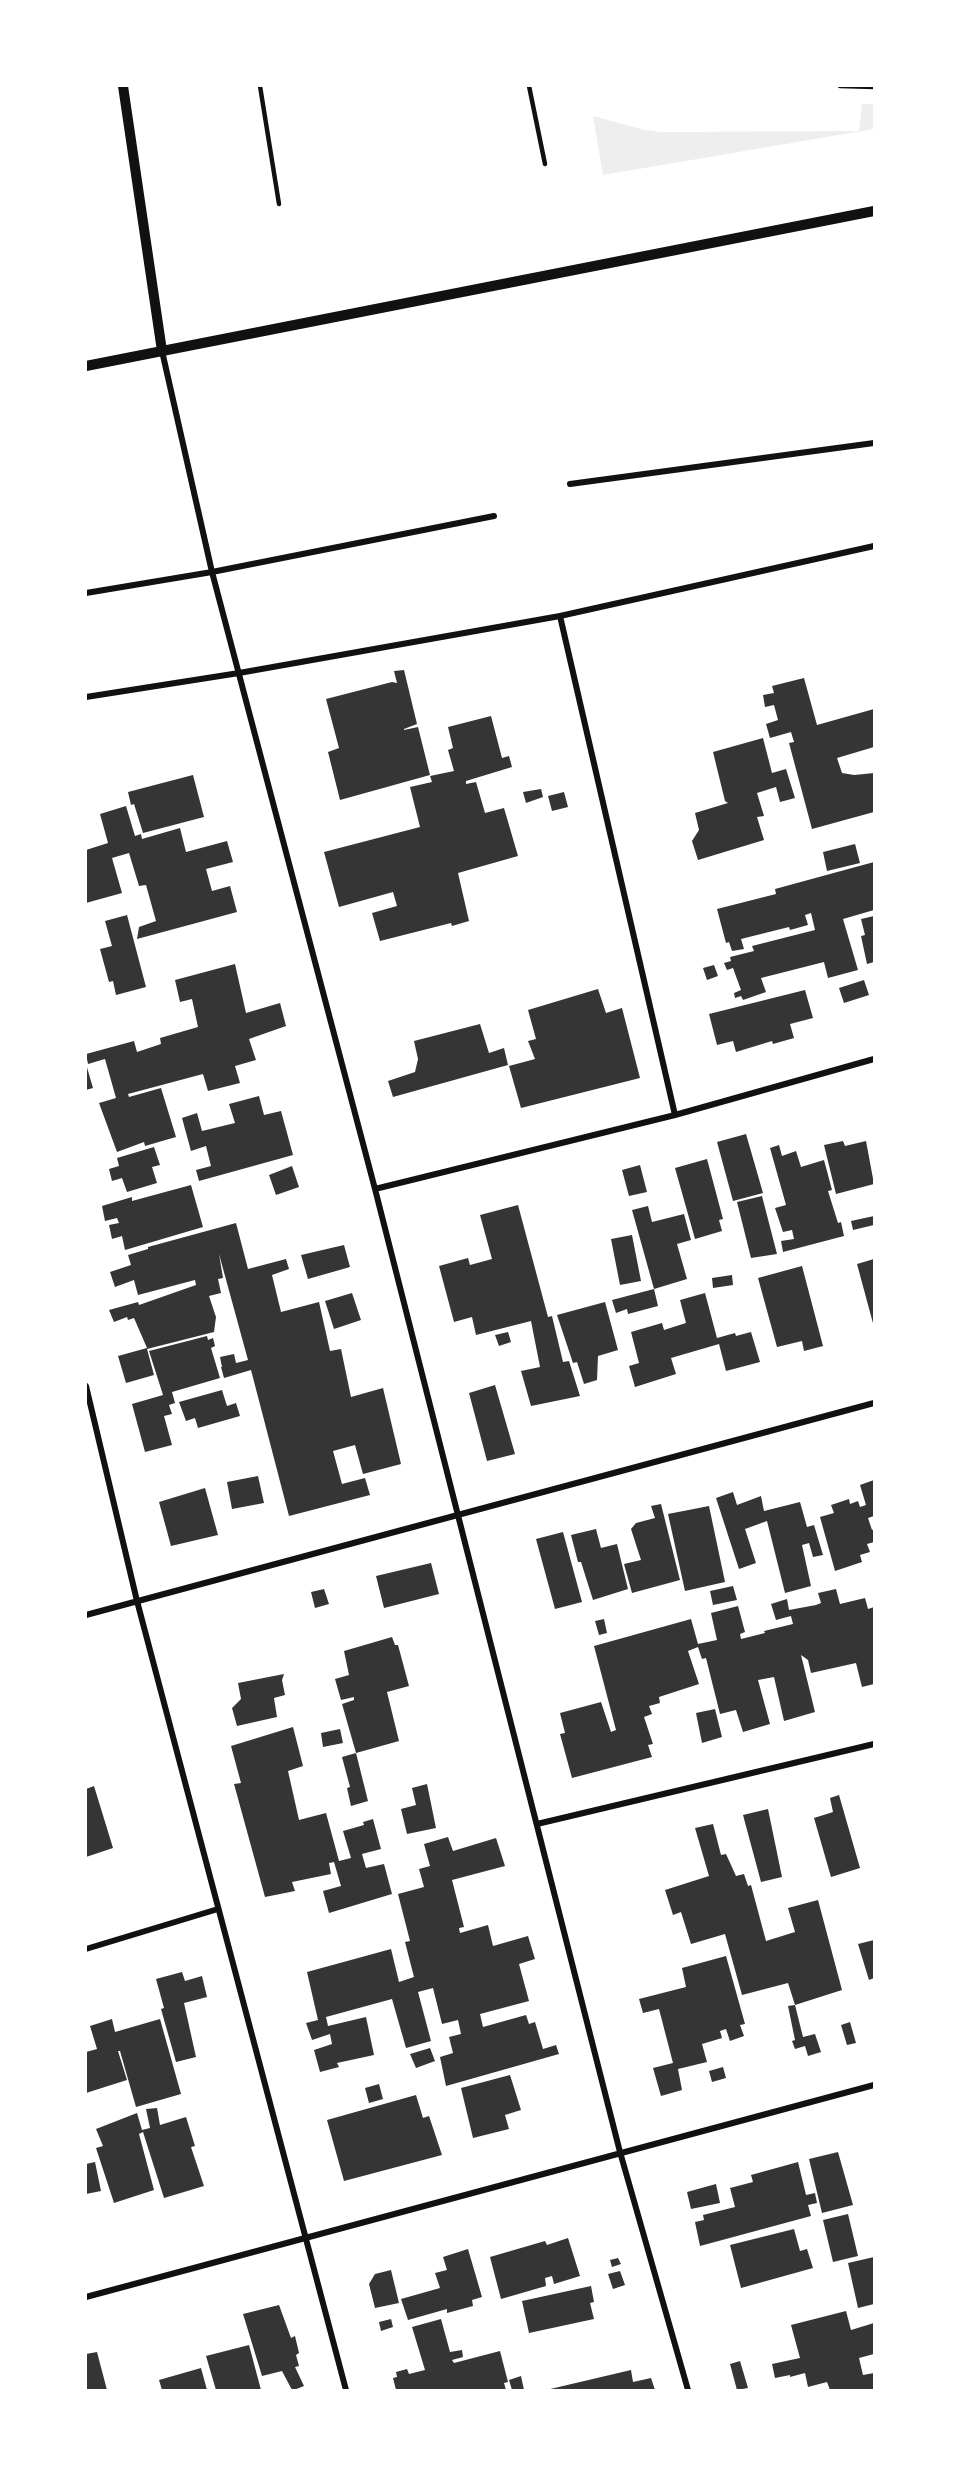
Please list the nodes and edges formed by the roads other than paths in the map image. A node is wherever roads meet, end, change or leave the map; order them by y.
1 (123, 86) edge
2 (260, 86) edge
3 (529, 86) edge
4 (840, 86) edge
5 (874, 87) edge
6 (545, 164) dead end
7 (279, 204) dead end
8 (874, 211) edge
9 (162, 351) junction
10 (86, 366) edge
11 (874, 443) edge
12 (570, 484) dead end
13 (494, 516) dead end
14 (874, 546) edge
15 (212, 572) junction
16 (86, 593) edge
17 (560, 616) junction
18 (238, 673) junction
19 (86, 697) edge
20 (874, 1059) edge
21 (675, 1115) junction
22 (375, 1189) junction
23 (86, 1386) edge
24 (874, 1403) edge
25 (456, 1515) junction
26 (137, 1601) junction
27 (86, 1615) edge
28 (874, 1744) edge
29 (537, 1824) junction
30 (218, 1909) junction
31 (86, 1948) edge
32 (874, 2085) edge
33 (620, 2152) junction
34 (304, 2236) junction
35 (86, 2297) edge
36 (346, 2391) edge
37 (688, 2391) edge

1 - 9 street
2 - 7 lane
3 - 6 lane
4 - 5 lane
8 - 9 street
9 - 10 street
9 - 15 street
11 - 12 street
13 - 15 street
14 - 17 street
15 - 16 street
15 - 18 street
17 - 18 street
17 - 21 street
18 - 19 street
18 - 22 street
20 - 21 street
21 - 22 street
22 - 25 street
23 - 26 street
24 - 25 street
25 - 26 street
25 - 29 street
26 - 27 street
26 - 30 street
28 - 29 street
29 - 33 street
30 - 31 street
30 - 34 street
32 - 33 street
33 - 34 street
33 - 37 street
34 - 35 street
34 - 36 street

